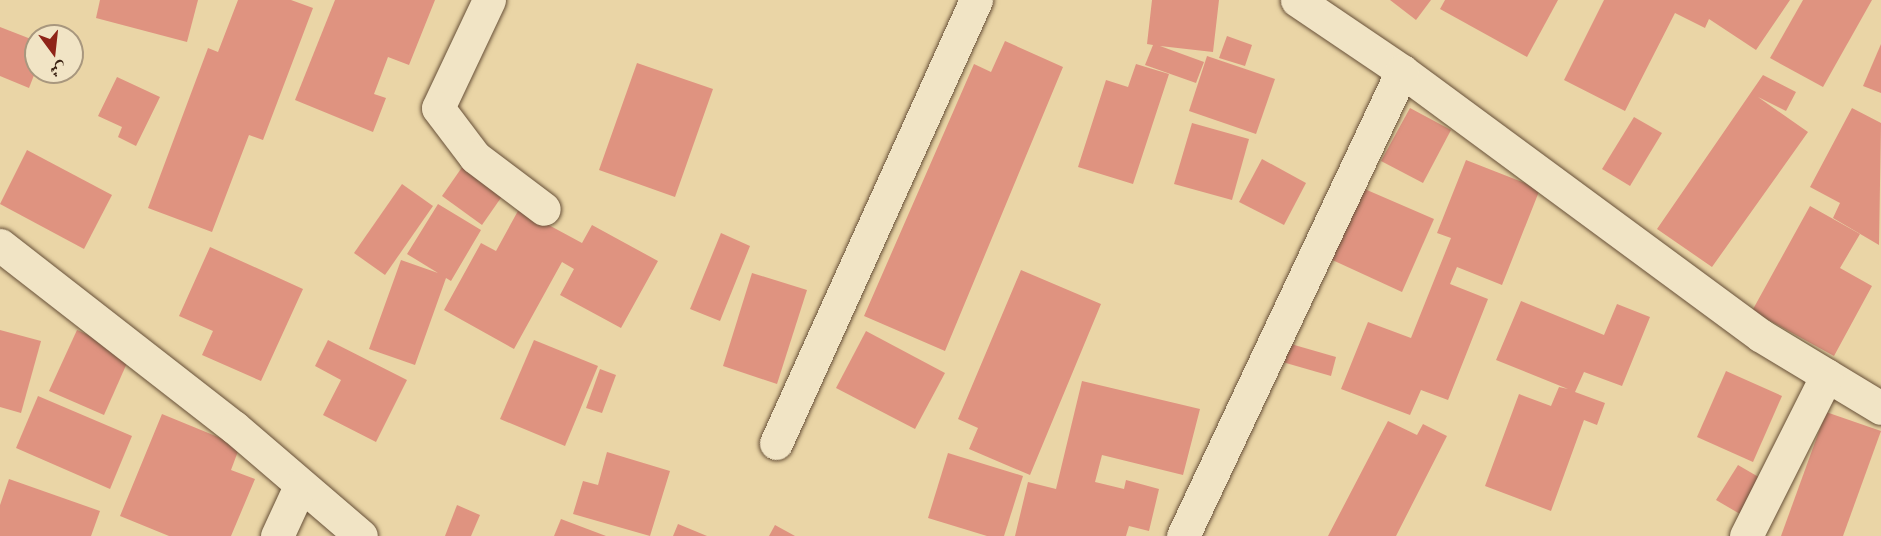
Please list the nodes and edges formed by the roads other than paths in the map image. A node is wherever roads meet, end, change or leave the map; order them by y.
1 (489, 0) edge
2 (976, 0) edge
3 (1297, 0) edge
4 (1402, 71) junction
5 (544, 209) dead end
6 (0, 244) edge
7 (1827, 375) junction
8 (1881, 408) edge
9 (776, 443) dead end
10 (300, 486) junction
11 (277, 536) edge
12 (362, 536) edge
13 (1184, 536) edge
14 (1746, 536) edge

1 - 5 street
2 - 9 street
3 - 4 street
4 - 7 street
4 - 13 street
6 - 10 street
7 - 8 street
7 - 14 street
10 - 11 street
10 - 12 street

